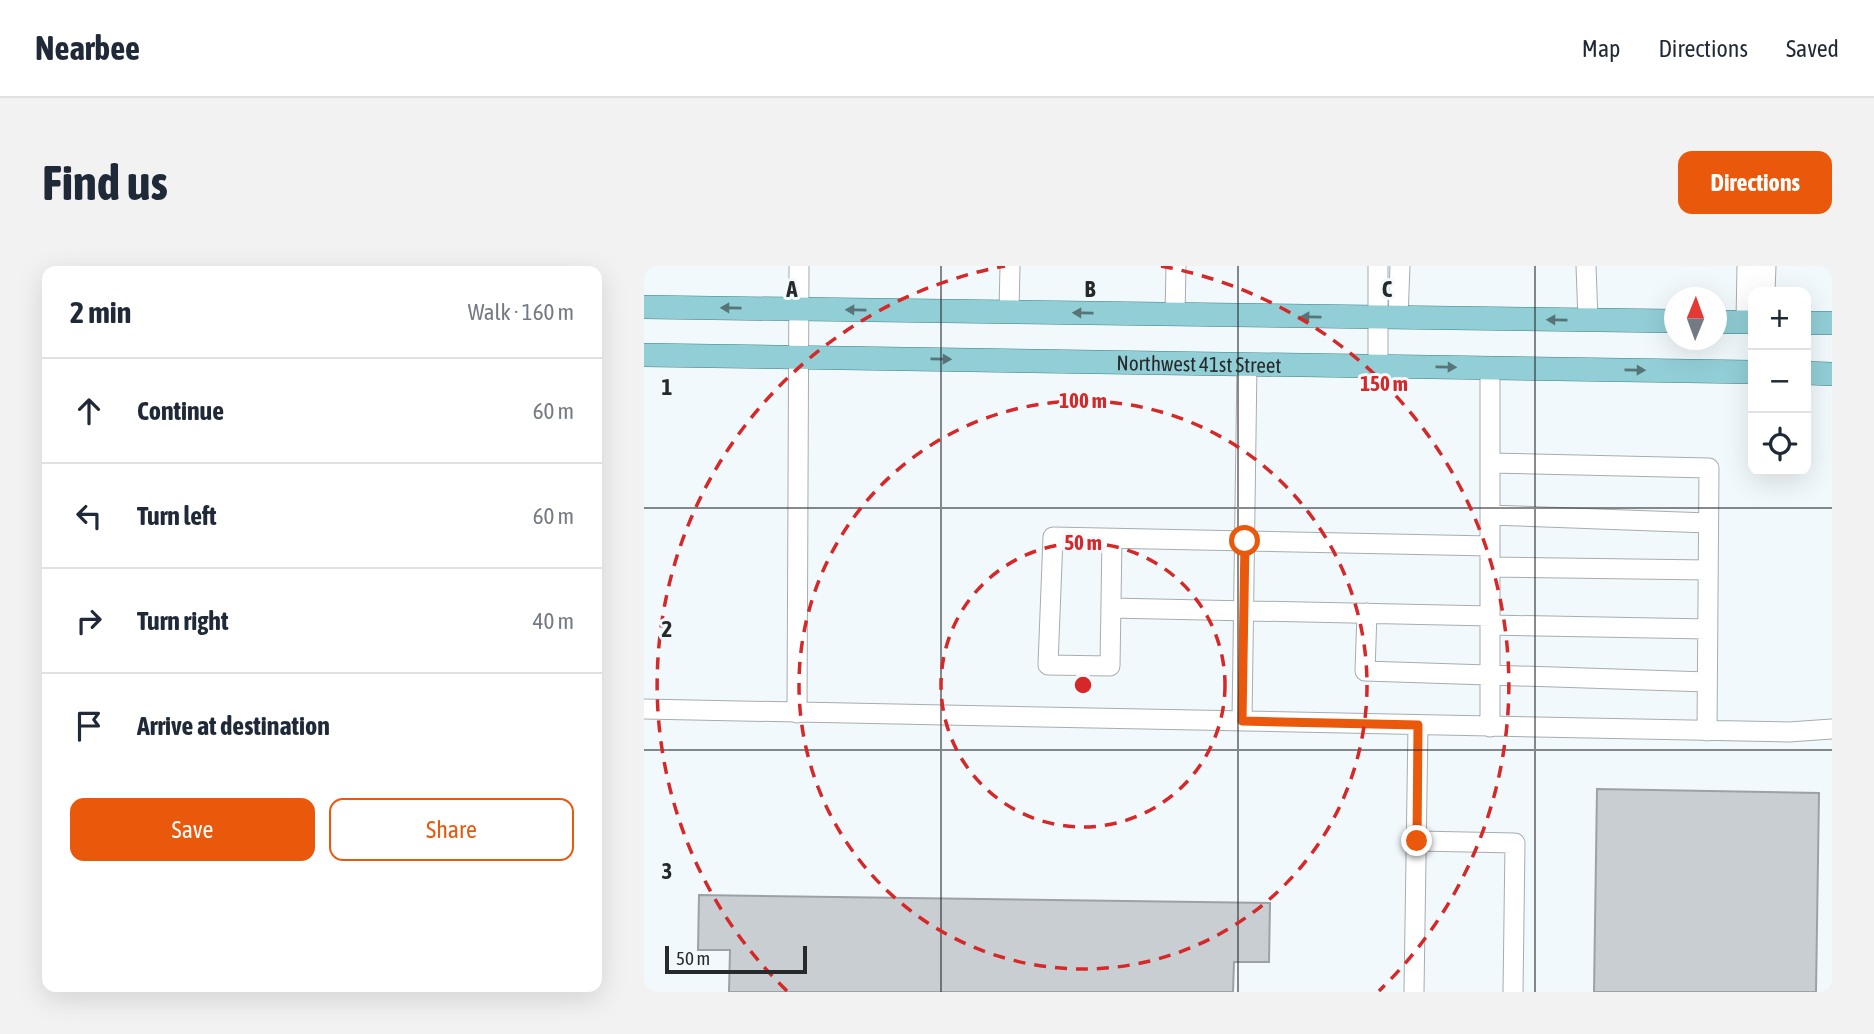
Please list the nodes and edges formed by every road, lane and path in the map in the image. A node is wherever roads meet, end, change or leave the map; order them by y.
1 (799, 266) edge
2 (1010, 266) edge
3 (1177, 266) edge
4 (1378, 266) edge
5 (1400, 266) edge
6 (1586, 266) edge
7 (1747, 266) edge
8 (1766, 266) edge
9 (1748, 287) edge
10 (1765, 287) edge
11 (644, 307) edge
12 (800, 309) junction
13 (1009, 312) junction
14 (1175, 315) junction
15 (1389, 318) junction
16 (1588, 320) junction
17 (1664, 321) edge
18 (1727, 322) edge
19 (1748, 322) edge
20 (1811, 323) edge
21 (1832, 323) edge
22 (644, 355) edge
23 (799, 358) junction
24 (1247, 364) junction
25 (1378, 365) junction
26 (1490, 368) junction
27 (1748, 372) edge
28 (1811, 373) edge
29 (1832, 374) edge
30 (1490, 463) junction
31 (1490, 515) junction
32 (1708, 523) junction
33 (1112, 539) junction
34 (1245, 541) junction
35 (1490, 545) junction
36 (1490, 567) junction
37 (1708, 570) junction
38 (1111, 608) junction
39 (1243, 610) junction
40 (1367, 613) junction
41 (1490, 621) junction
42 (1708, 629) junction
43 (1490, 675) junction
44 (1707, 682) junction
45 (644, 709) edge
46 (797, 713) junction
47 (1242, 721) junction
48 (1418, 725) junction
49 (1490, 727) junction
50 (1832, 729) edge
51 (1707, 731) junction
52 (1417, 841) junction
53 (1415, 992) edge
54 (1513, 992) edge

1 - 12 street
2 - 13 street
3 - 14 street
4 - 15 street
5 - 15 street
6 - 16 street
7 - 9 street
8 - 10 street
12 -> 11 main road
13 -> 12 main road
12 - 23 street
14 -> 13 main road
15 -> 14 main road
16 -> 15 main road
15 - 25 street
16 - 17 main road
18 - 19 main road
20 - 21 main road
22 - 23 main road, Northwest 41st Street
23 -> 24 main road, Northwest 41st Street
23 - 46 street
24 - 25 main road, Northwest 41st Street
24 - 34 street
25 -> 26 main road, Northwest 41st Street
26 -> 27 main road, Northwest 41st Street
26 - 30 street
28 - 29 main road
30 - 31 street
30 - 32 street
31 - 32 street
31 - 35 street
32 - 37 street
33 - 34 street
33 - 38 street
33 - 38 street
34 - 35 street
34 - 39 street
35 - 36 street
36 - 37 street
36 - 41 street
37 - 42 street
38 - 39 street
39 - 40 street
39 - 47 street
40 - 41 street
40 - 43 street
41 - 42 street
41 - 43 street
42 - 44 street
43 - 44 street
43 - 49 street
44 - 51 street
45 - 46 street
46 - 47 street
47 - 48 street
48 - 49 street
48 - 52 street
49 - 51 street
50 - 51 street
52 - 53 street
52 - 54 street

